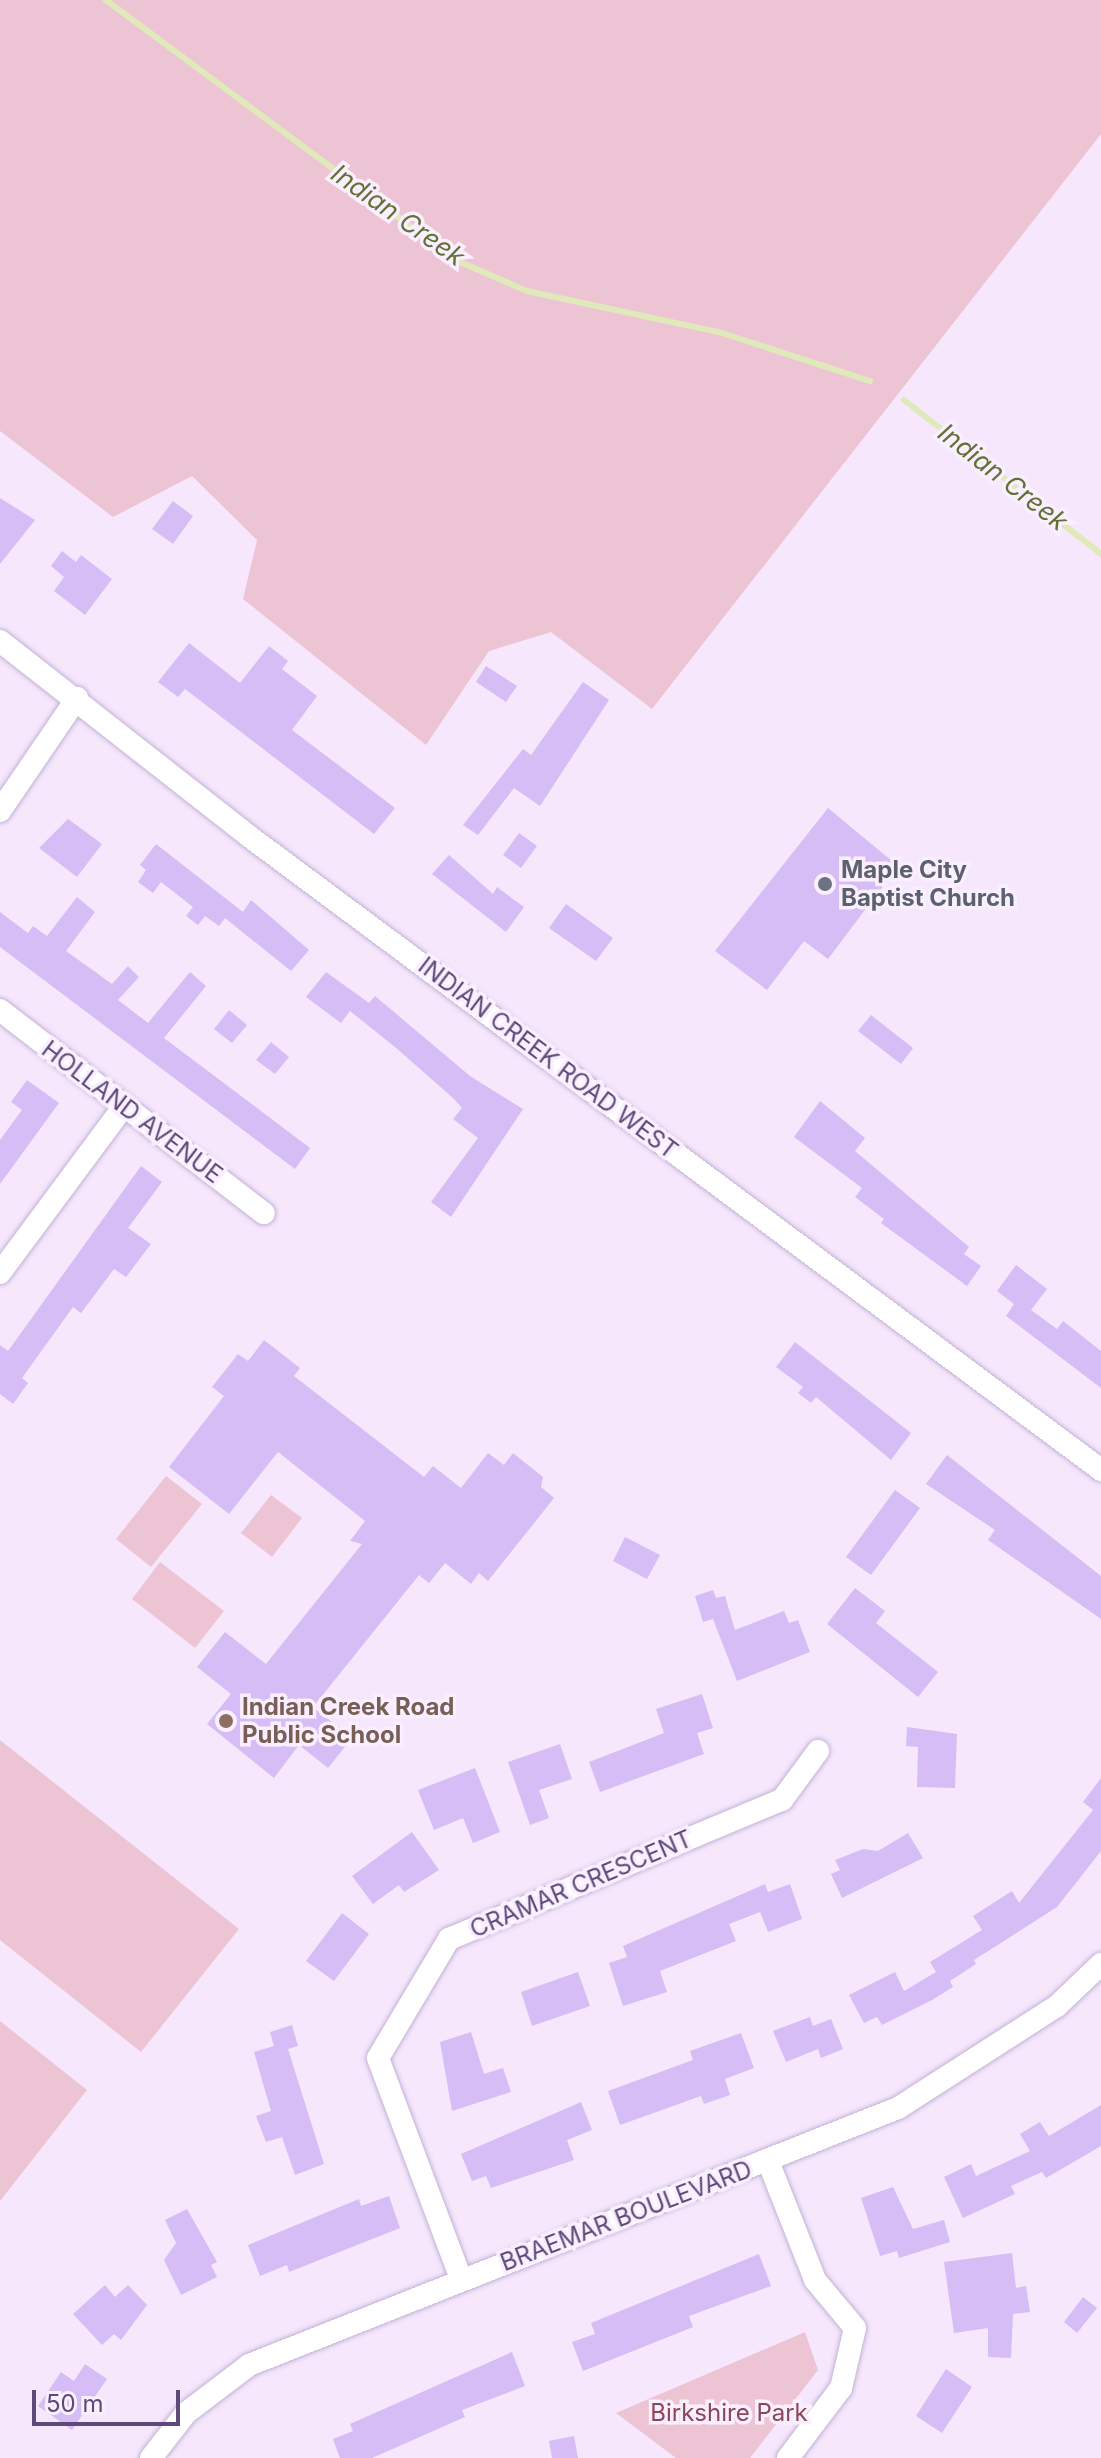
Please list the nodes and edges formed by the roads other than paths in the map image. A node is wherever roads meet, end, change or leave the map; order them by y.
1 (0, 641) edge
2 (77, 698) junction
3 (0, 811) edge
4 (0, 1010) edge
5 (124, 1106) junction
6 (264, 1213) dead end
7 (0, 1273) edge
8 (1101, 1470) edge
9 (818, 1751) dead end
10 (1101, 1964) edge
11 (768, 2161) junction
12 (461, 2279) junction
13 (151, 2458) edge
14 (788, 2458) edge

1 - 2 street, INDIAN CREEK ROAD WEST
2 - 3 street
2 - 8 street, INDIAN CREEK ROAD WEST
4 - 5 street, HOLLAND AVENUE
5 - 6 street, HOLLAND AVENUE
5 - 7 street
9 - 12 street, CRAMAR CRESCENT
10 - 11 street, BRAEMAR BOULEVARD
11 - 12 street, BRAEMAR BOULEVARD
11 - 14 street
12 - 13 street, BRAEMAR BOULEVARD

